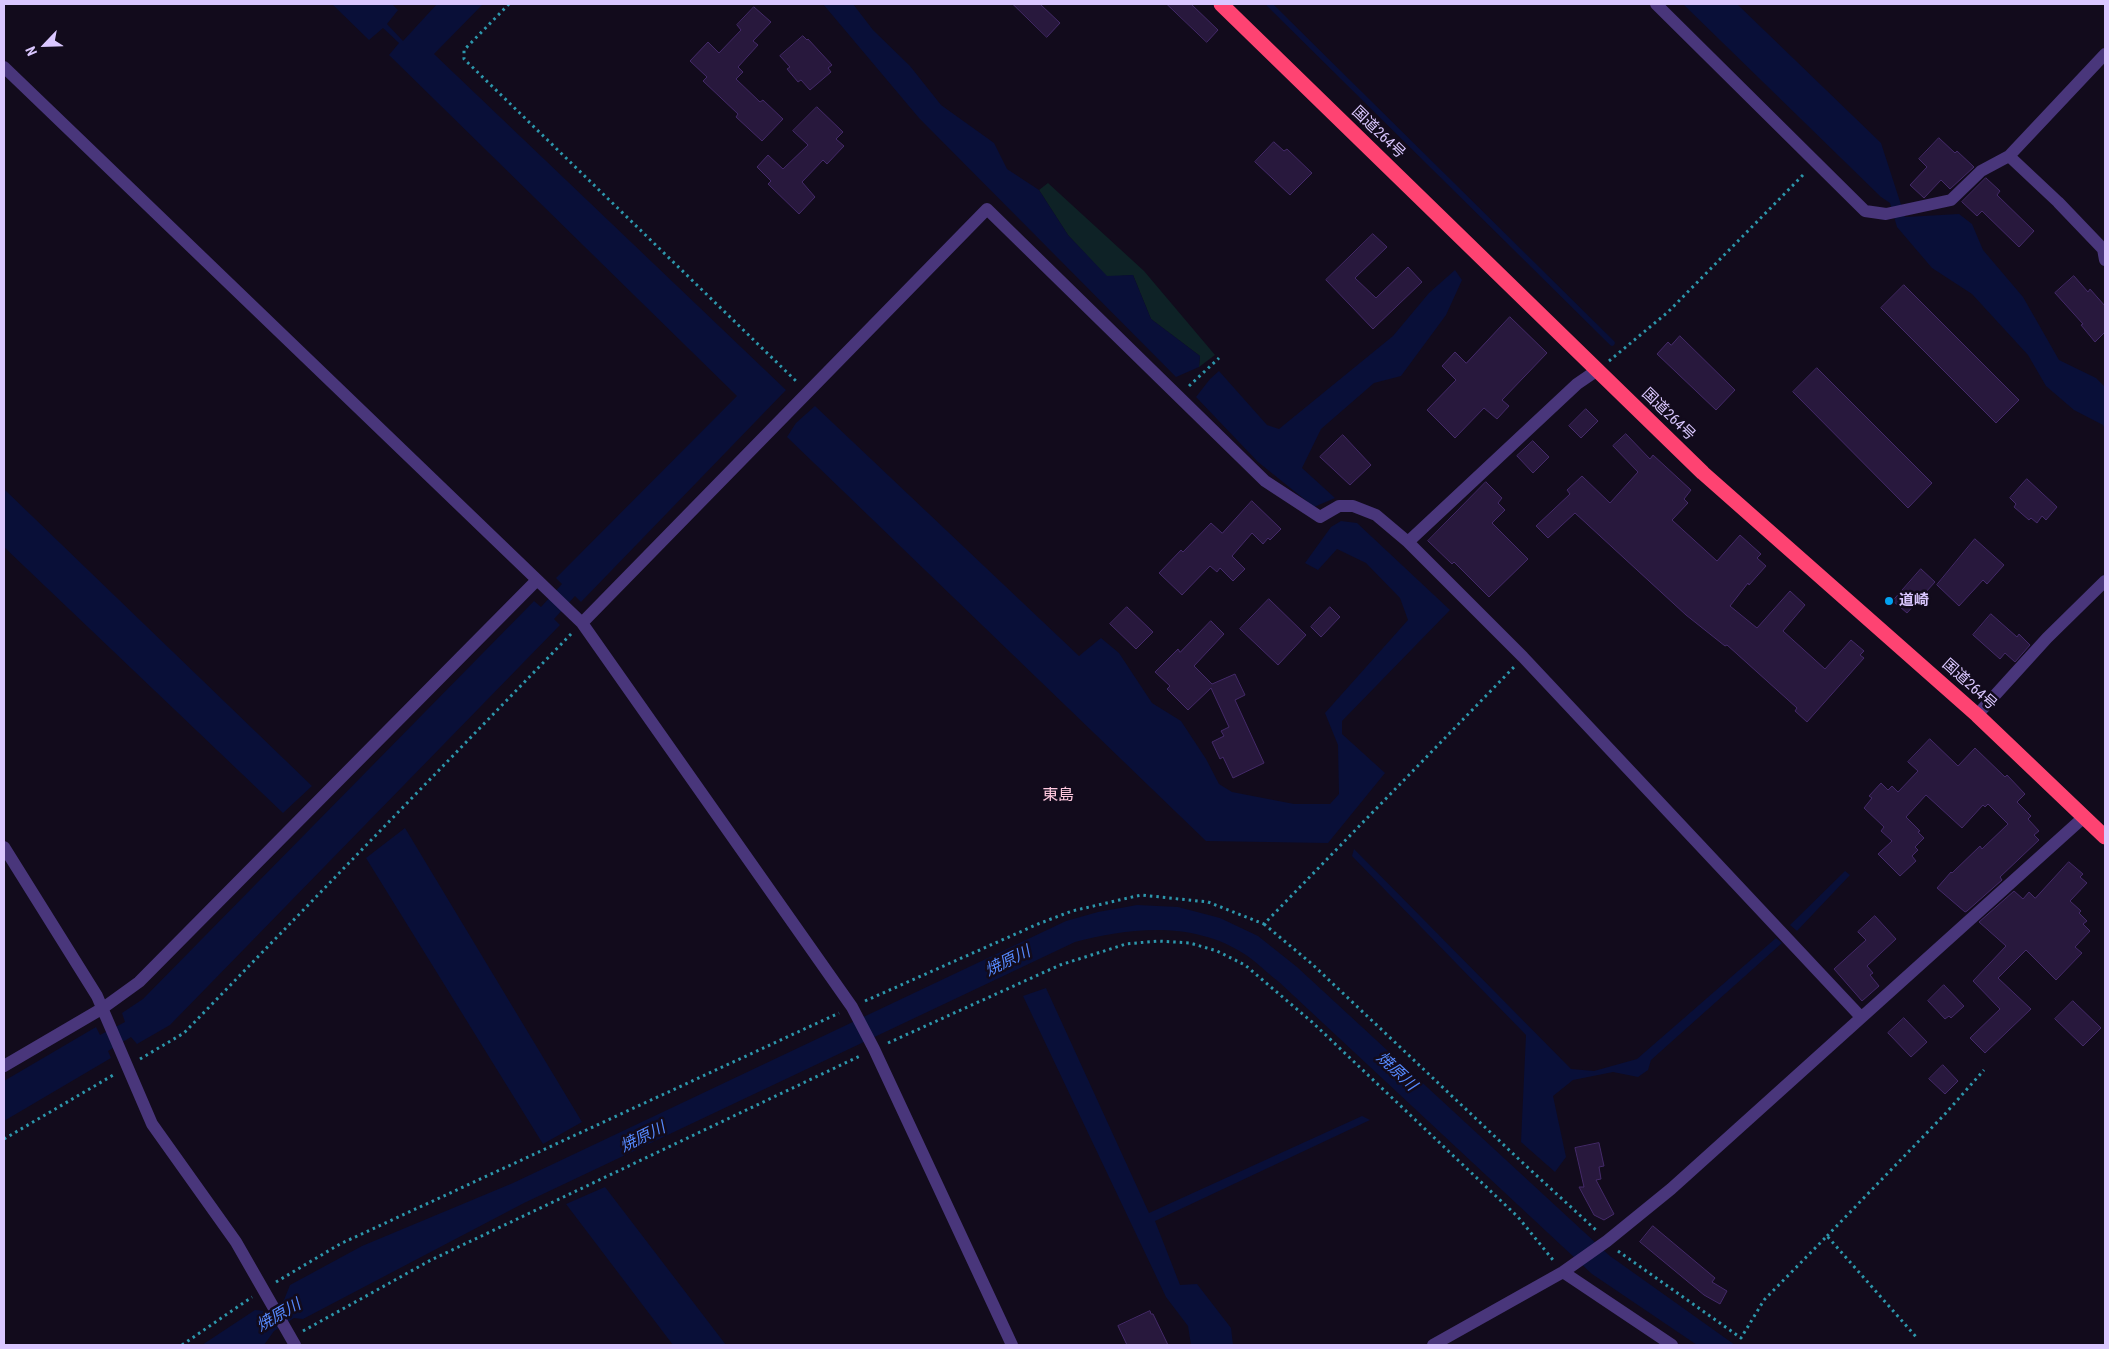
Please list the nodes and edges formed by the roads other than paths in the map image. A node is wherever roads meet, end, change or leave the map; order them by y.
1 (1221, 4) edge
2 (1656, 4) edge
3 (2105, 54) edge
4 (4, 67) edge
5 (2009, 156) junction
6 (2105, 260) edge
7 (1596, 371) junction
8 (1408, 542) junction
9 (537, 580) junction
10 (2105, 581) edge
11 (582, 623) junction
12 (1977, 715) junction
13 (2084, 817) junction
14 (2105, 837) edge
15 (4, 847) edge
16 (103, 1008) junction
17 (1861, 1017) junction
18 (4, 1066) edge
19 (1563, 1272) junction
20 (293, 1341) edge
21 (1012, 1345) edge
22 (1432, 1345) edge
23 (1672, 1345) edge

1 - 7 highway, 国道264号
2 - 5 street
3 - 5 street
4 - 9 street
5 - 6 street
7 - 8 street
7 - 12 highway, 国道264号
8 - 11 street
8 - 17 street
9 - 11 street
9 - 16 street
10 - 12 street
11 - 21 street
12 - 13 highway, 国道264号
13 - 14 highway, 国道264号
13 - 17 street
15 - 16 street
16 - 18 street
16 - 20 street
17 - 19 street
19 - 22 street
19 - 23 street

